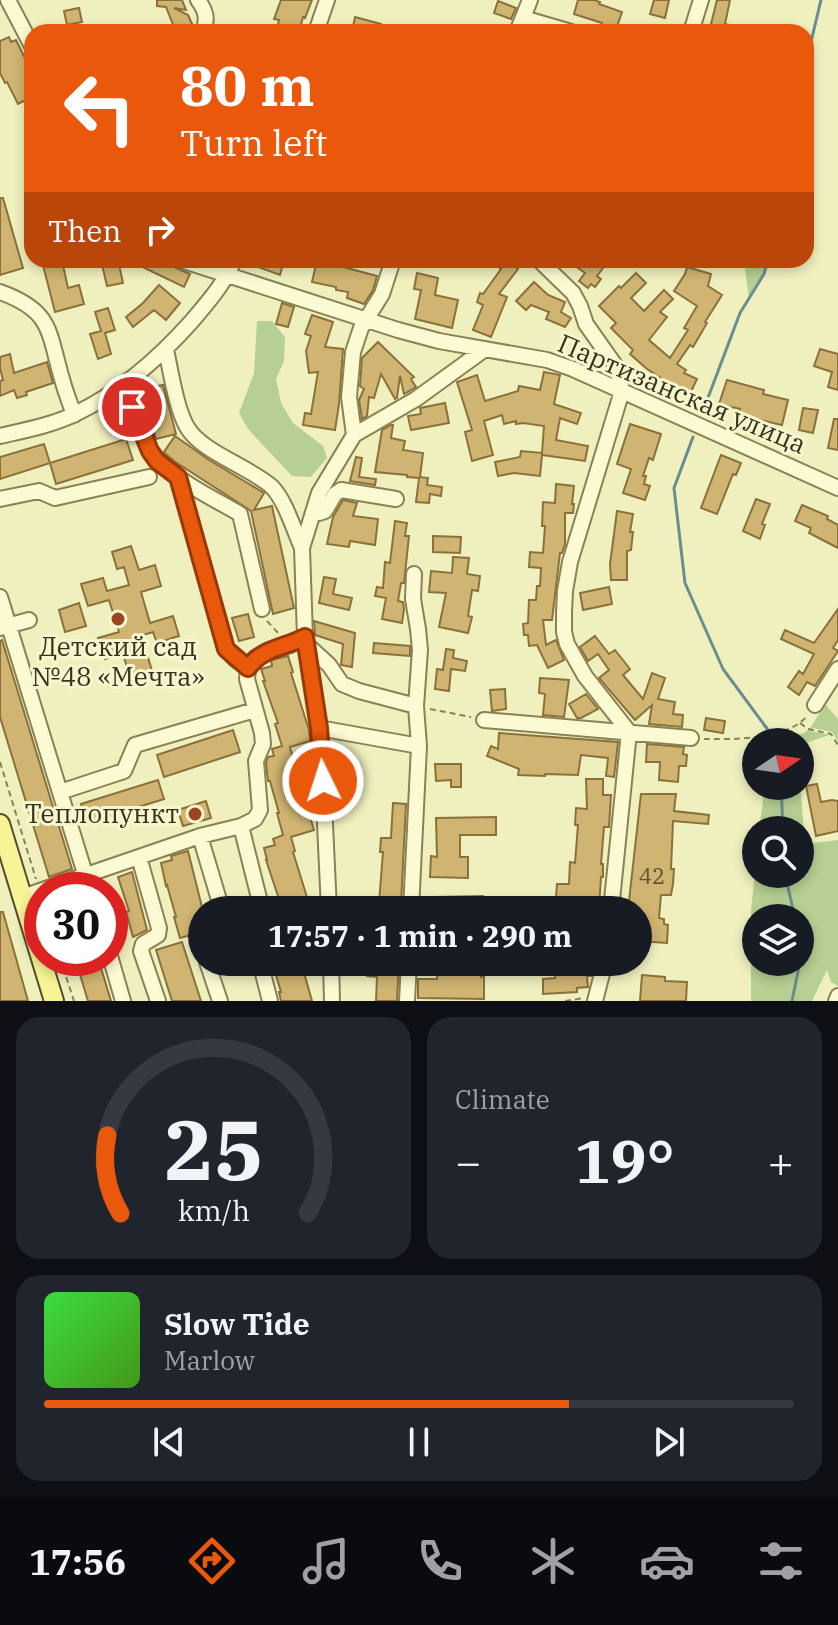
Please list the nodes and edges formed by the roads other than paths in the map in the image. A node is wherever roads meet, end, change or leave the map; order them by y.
1 (8, 0) edge
2 (198, 0) edge
3 (327, 0) edge
4 (530, 0) edge
5 (701, 0) edge
6 (207, 24) edge
7 (321, 24) edge
8 (520, 24) edge
9 (694, 24) edge
10 (24, 31) edge
11 (206, 268) edge
12 (231, 268) edge
13 (390, 268) edge
14 (547, 268) edge
15 (228, 275) junction
16 (0, 292) edge
17 (368, 319) junction
18 (485, 349) junction
19 (166, 350) junction
20 (123, 385) junction
21 (622, 391) junction
22 (74, 415) junction
23 (354, 435) junction
24 (0, 436) edge
25 (149, 477) dead end
26 (178, 477) junction
27 (838, 488) edge
28 (0, 499) edge
29 (396, 499) dead end
30 (313, 512) junction
31 (302, 548) junction
32 (414, 574) dead end
33 (0, 597) edge
34 (262, 609) road end
35 (29, 620) dead end
36 (4, 626) edge
37 (305, 640) junction
38 (248, 668) junction
39 (838, 669) edge
40 (815, 705) road end
41 (416, 706) junction
42 (255, 710) junction
43 (484, 720) road end
44 (319, 728) junction
45 (629, 732) junction
46 (691, 738) road end
47 (419, 746) junction
48 (60, 792) junction
49 (0, 824) edge
50 (241, 826) junction
51 (200, 836) junction
52 (139, 857) junction
53 (85, 872) edge
54 (95, 872) edge
55 (24, 878) edge
56 (218, 896) edge
57 (258, 896) edge
58 (328, 896) edge
59 (412, 896) edge
60 (612, 896) edge
61 (49, 976) edge
62 (116, 976) edge
63 (212, 976) edge
64 (264, 976) edge
65 (331, 976) edge
66 (408, 976) edge
67 (602, 976) edge
68 (596, 998) edge
69 (54, 1001) edge
70 (123, 1001) edge
71 (158, 1001) edge
72 (220, 1001) edge
73 (270, 1001) edge
74 (332, 1001) edge
75 (407, 1001) edge

1 - 10 street
2 - 6 street
3 - 7 street
4 - 8 street
5 - 9 street
11 - 15 street, Партизанская улица
12 - 15 street
13 - 17 street
14 - 21 street
15 - 17 street, Партизанская улица
15 - 19 street
16 - 22 street
17 - 18 street, Партизанская улица
17 - 23 street
18 - 21 street, Партизанская улица
18 - 23 street
19 - 20 street
19 - 31 street
20 - 22 street
20 - 26 street
21 - 27 street, Партизанская улица
21 - 45 street
22 - 24 street
23 - 30 street
25 - 28 street
26 - 34 street
26 - 38 street
29 - 30 street
30 - 31 street
31 - 37 street
32 - 41 street
33 - 36 street
35 - 36 street
36 - 48 street
37 - 38 street
37 - 41 street
37 - 44 street
38 - 42 street
39 - 40 street
41 - 47 street
42 - 48 street
42 - 50 street
43 - 45 street
44 - 47 street
44 - 58 street
45 - 46 street
45 - 60 street
47 - 59 street
48 - 53 street
49 - 55 main road
50 - 51 street
50 - 57 street
51 - 52 street
51 - 56 street
52 - 54 street
52 - 71 street
61 - 69 main road
62 - 70 street
63 - 72 street
64 - 73 street
65 - 74 street
66 - 75 street
67 - 68 street

